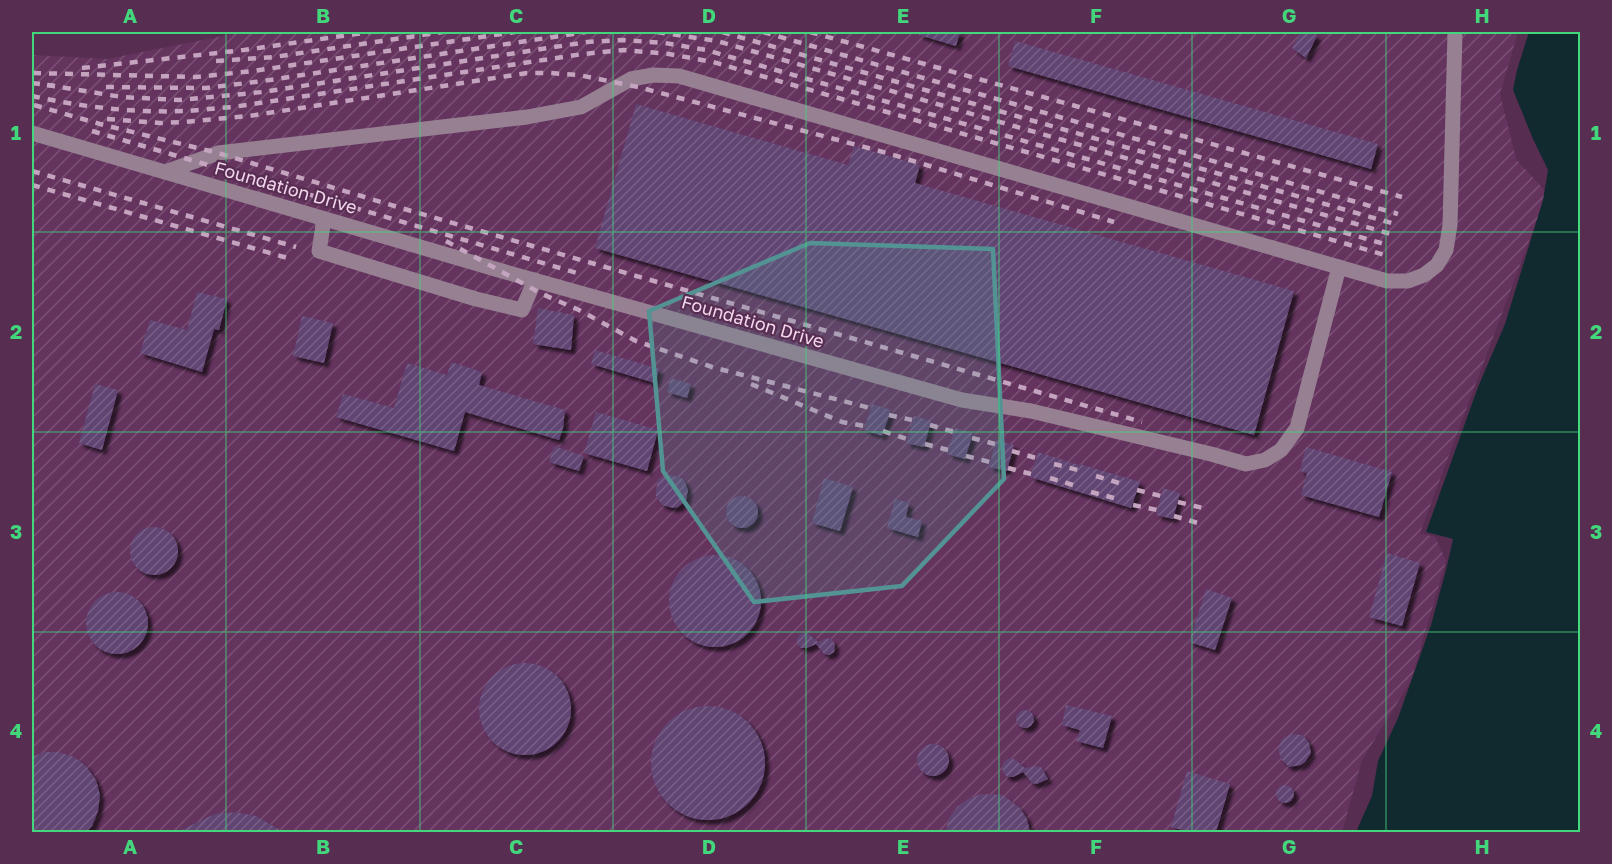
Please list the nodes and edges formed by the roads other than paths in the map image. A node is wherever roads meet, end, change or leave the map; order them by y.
1 (1455, 32) edge
2 (32, 133) edge
3 (165, 172) junction
4 (324, 219) junction
5 (1339, 267) junction
6 (535, 280) junction

1 - 5 street
2 - 3 street, Foundation Drive
3 - 4 street, Foundation Drive
3 - 5 street
4 - 6 street, Foundation Drive
4 - 6 street
5 - 6 street, Foundation Drive

